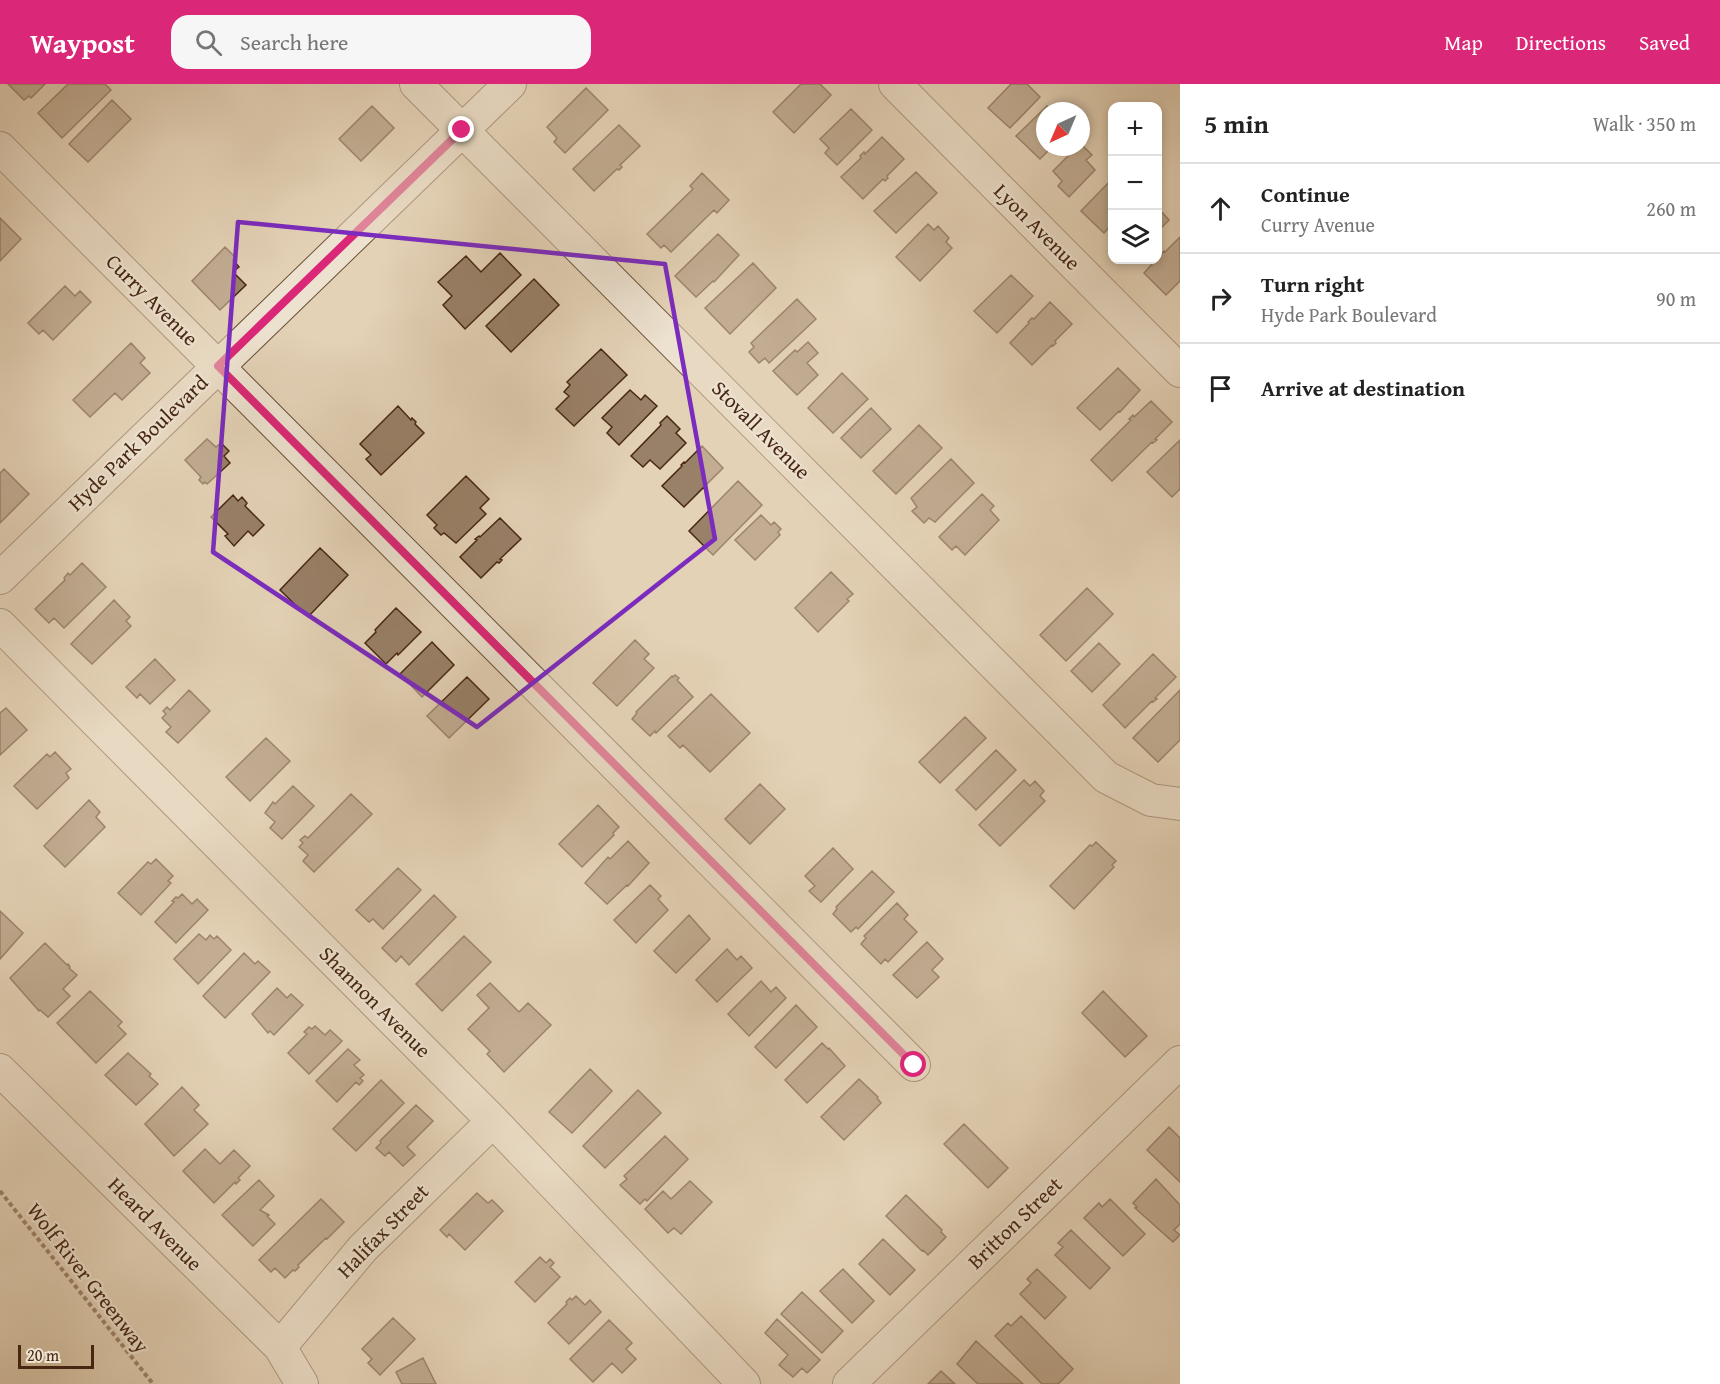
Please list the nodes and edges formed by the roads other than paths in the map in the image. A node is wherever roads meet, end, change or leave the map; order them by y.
1 (416, 84) edge
2 (510, 84) edge
3 (895, 84) edge
4 (462, 130) junction
5 (0, 148) edge
6 (218, 366) junction
7 (1180, 371) edge
8 (0, 578) edge
9 (0, 625) edge
10 (1180, 804) edge
11 (1180, 1062) edge
12 (914, 1065) dead end
13 (0, 1070) edge
14 (493, 1120) junction
15 (280, 1347) junction
16 (302, 1384) edge
17 (744, 1384) edge
18 (849, 1384) edge

1 - 4 street, Stovall Avenue
2 - 4 street, Hyde Park Boulevard
3 - 7 street, Lyon Avenue
4 - 6 street, Hyde Park Boulevard
4 - 10 street, Stovall Avenue
5 - 6 street, Curry Avenue
6 - 8 street, Hyde Park Boulevard
6 - 12 street, Curry Avenue
9 - 14 street, Shannon Avenue
11 - 18 street, Britton Street
13 - 15 street, Heard Avenue
14 - 15 street, Halifax Street
14 - 17 street, Shannon Avenue
15 - 16 street, Heard Avenue

